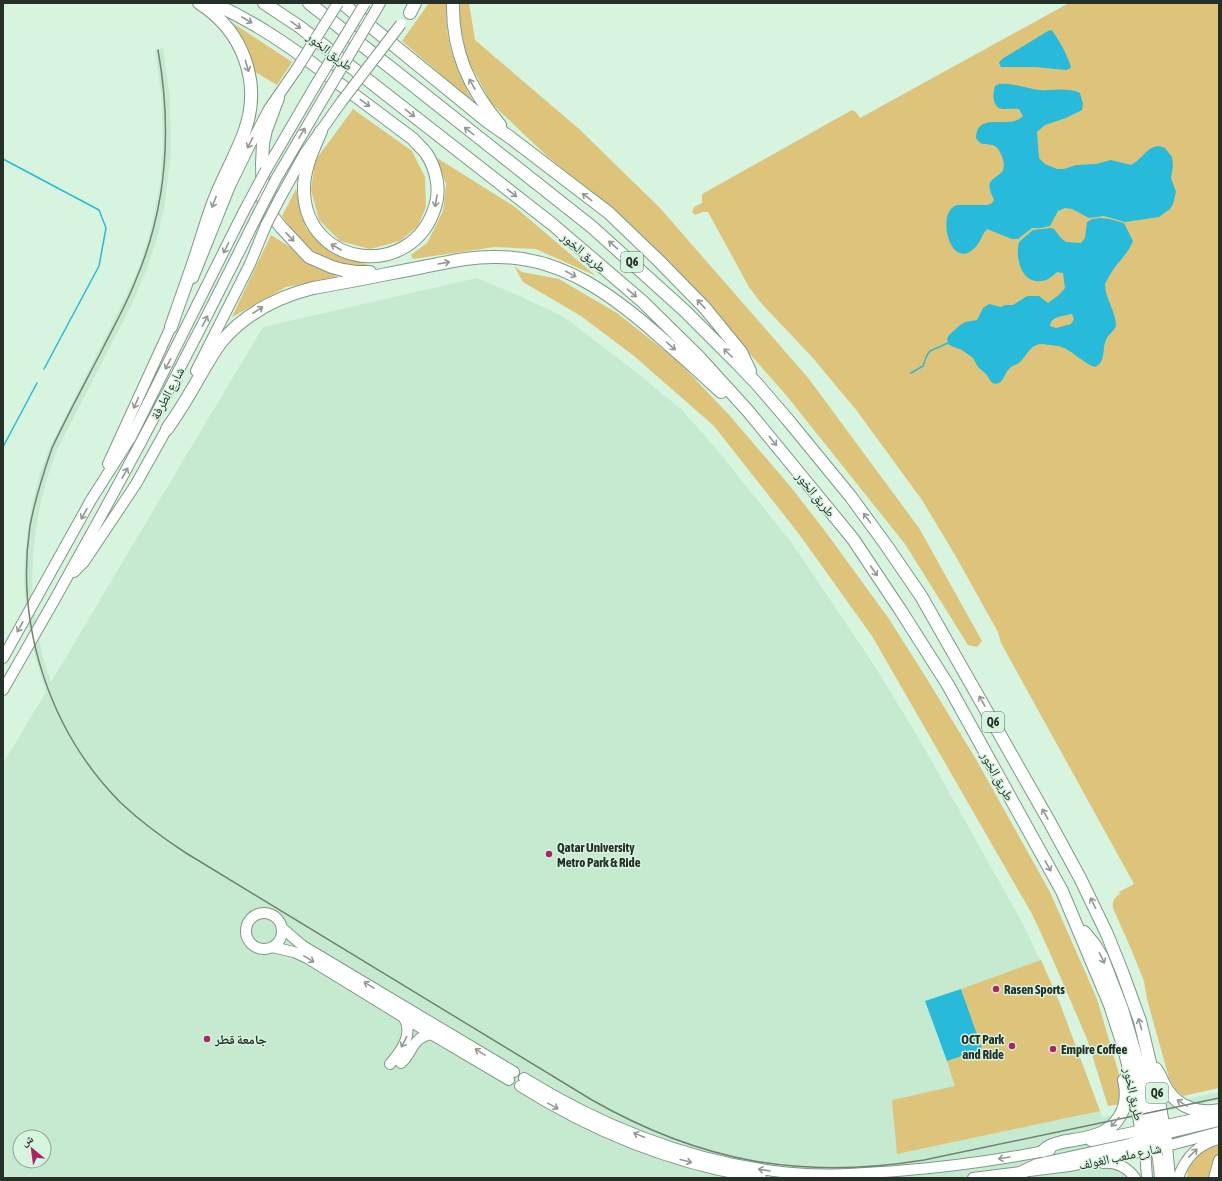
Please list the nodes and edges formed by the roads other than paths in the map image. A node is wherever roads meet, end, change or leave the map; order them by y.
1 (199, 3) edge
2 (212, 3) edge
3 (264, 3) edge
4 (309, 3) edge
5 (338, 3) edge
6 (342, 3) edge
7 (365, 3) edge
8 (453, 3) edge
9 (378, 6) edge
10 (414, 6) edge
11 (278, 98) junction
12 (321, 131) junction
13 (511, 138) junction
14 (405, 270) junction
15 (171, 327) junction
16 (754, 382) junction
17 (748, 411) junction
18 (167, 429) junction
19 (91, 500) junction
20 (65, 581) junction
21 (3, 658) edge
22 (3, 690) edge
23 (282, 928) junction
24 (1078, 928) junction
25 (272, 947) junction
26 (1110, 1005) junction
27 (404, 1018) junction
28 (431, 1034) junction
29 (1150, 1062) junction
30 (1219, 1110) edge
31 (1219, 1114) edge
32 (1219, 1121) edge
33 (1219, 1132) edge
34 (1154, 1138) junction
35 (1219, 1139) edge
36 (1043, 1151) junction
37 (1219, 1160) edge
38 (1069, 1166) junction
39 (1020, 1173) junction
40 (761, 1178) edge
41 (973, 1178) edge
42 (1135, 1178) edge
43 (1147, 1178) edge
44 (1160, 1178) edge
45 (1170, 1178) edge
46 (1178, 1178) edge
47 (1214, 1178) edge

1 -> 15 highway
2 -> 12 highway
3 -> 17 highway, طريق الخور / Q6
16 -> 4 highway, طريق الخور / Q6
5 - 11 main road, bridge
6 - 13 highway
7 -> 19 main road, شارع الطرفة, bridge
13 -> 8 highway
20 -> 9 main road, شارع الطرفة, bridge
10 - 12 main road, bridge
11 -> 14 highway
11 -> 15 main road
12 - 18 main road, bridge
16 -> 13 highway
14 -> 17 highway
18 -> 14 highway
15 -> 19 main road
29 -> 16 highway, طريق الخور / Q6
17 -> 24 highway, طريق الخور / Q6
18 - 20 main road
19 -> 21 main road, شارع الطرفة
20 - 22 main road, شارع الطرفة
23 - 25 main road
23 - 25 main road
28 -> 23 main road
24 - 26 highway, طريق الخور / Q6
24 -> 34 highway
25 -> 27 main road
26 - 34 highway, طريق الخور / Q6
26 -> 36 highway
27 - 28 main road
27 -> 28 main road
30 -> 29 highway
29 - 34 highway, طريق الخور / Q6
31 - 34 main road, شارع ملعب الغولف
32 - 34 main road
33 - 34 main road, شارع ملعب الغولف
34 - 36 main road, شارع ملعب الغولف
34 - 38 main road, شارع ملعب الغولف
34 - 39 highway
34 - 43 main road
34 - 44 main road
34 - 45 main road
46 -> 35 main road
36 -> 40 main road, شارع ملعب الغولف
37 - 47 main road
38 - 39 main road, شارع ملعب الغولف
38 - 42 main road
39 - 41 main road, شارع ملعب الغولف

